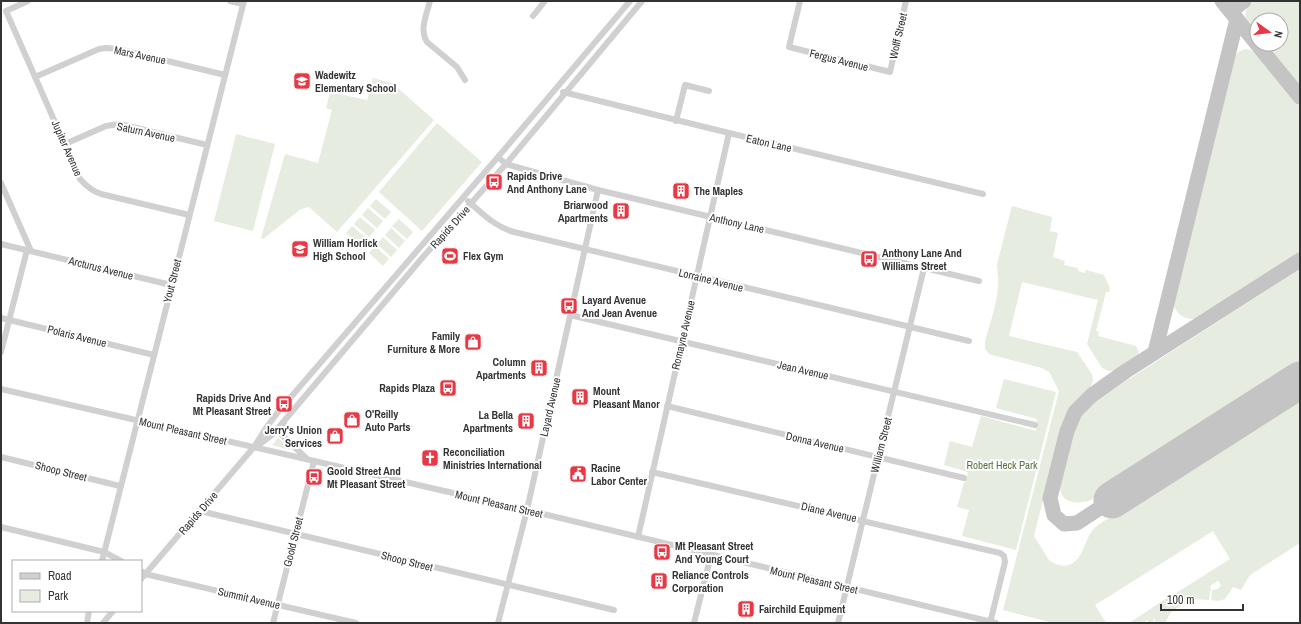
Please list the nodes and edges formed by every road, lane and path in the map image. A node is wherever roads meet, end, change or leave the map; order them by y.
1 (28, 1) edge
2 (230, 1) edge
3 (430, 1) edge
4 (545, 1) edge
5 (630, 1) edge
6 (642, 1) edge
7 (800, 1) edge
8 (906, 1) edge
9 (243, 3) edge
10 (533, 16) dead end
11 (606, 29) junction
12 (614, 35) junction
13 (890, 72) joint
14 (225, 75) junction
15 (35, 77) junction
16 (465, 80) dead end
17 (557, 88) junction
18 (708, 90) dead end
19 (565, 94) junction
20 (676, 120) junction
21 (728, 133) junction
22 (65, 144) junction
23 (207, 145) junction
24 (498, 157) junction
25 (506, 164) junction
26 (1, 183) edge
27 (598, 190) junction
28 (983, 194) dead end
29 (464, 197) junction
30 (471, 203) junction
31 (189, 215) junction
32 (710, 216) junction
33 (1, 244) edge
34 (29, 250) junction
35 (585, 250) junction
36 (924, 268) junction
37 (696, 276) junction
38 (979, 281) dead end
39 (171, 285) junction
40 (570, 315) junction
41 (1, 318) edge
42 (10, 320) junction
43 (910, 327) junction
44 (682, 341) junction
45 (968, 341) dead end
46 (1, 352) edge
47 (154, 354) junction
48 (1, 389) edge
49 (894, 392) junction
50 (667, 406) junction
51 (286, 418) junction
52 (137, 421) junction
53 (1035, 425) dead end
54 (254, 448) junction
55 (1, 457) edge
56 (878, 457) junction
57 (311, 461) junction
58 (652, 472) junction
59 (964, 478) dead end
60 (120, 486) junction
61 (527, 510) junction
62 (200, 511) junction
63 (863, 520) junction
64 (1, 527) edge
65 (296, 534) junction
66 (638, 537) junction
67 (104, 552) junction
68 (711, 555) junction
69 (102, 560) edge
70 (119, 560) edge
71 (143, 572) edge
72 (507, 585) junction
73 (847, 588) junction
74 (277, 604) junction
75 (614, 610) dead end
76 (89, 612) edge
77 (112, 612) edge
78 (992, 622) edge
79 (86, 623) edge
80 (103, 623) edge
81 (273, 623) edge
82 (356, 623) edge
83 (498, 623) edge
84 (694, 623) edge
85 (838, 623) edge

1 - 15 street, Jupiter Avenue
2 - 9 street
3 - 16 street
4 - 10 street
5 - 11 street, Rapids Drive
6 - 12 street, Rapids Drive
7 - 13 street, Fergus Avenue
8 - 13 street, Wolff Street
9 - 14 street, Yout Street
11 - 12 street
11 - 17 street, Rapids Drive
12 - 19 street, Rapids Drive
14 - 15 street, Mars Avenue
14 - 23 street, Yout Street
15 - 22 street, Jupiter Avenue
17 - 19 street, Eaton Lane
17 - 24 street, Rapids Drive
18 - 20 street
19 - 20 street, Eaton Lane
19 - 25 street, Rapids Drive
20 - 21 street, Eaton Lane
21 - 28 street, Eaton Lane
21 - 32 street, Romayne Avenue
22 - 23 street, Saturn Avenue
22 - 31 street, Jupiter Avenue
23 - 31 street, Yout Street
24 - 25 street, Anthony Lane
24 - 29 street, Rapids Drive
25 - 27 street, Anthony Lane
25 - 30 street, Rapids Drive
26 - 34 street
27 - 32 street, Anthony Lane
27 - 35 street, Layard Avenue
29 - 30 street, Lorraine Avenue
29 - 54 street, Rapids Drive
30 - 35 street, Lorraine Avenue
30 - 51 street, Rapids Drive
31 - 39 street, Yout Street
32 - 36 street, Anthony Lane
32 - 37 street, Romayne Avenue
33 - 34 street, Arcturus Avenue
34 - 39 street, Arcturus Avenue
34 - 42 street
35 - 37 street, Lorraine Avenue
35 - 40 street, Layard Avenue
36 - 38 street, Anthony Lane
36 - 43 street, William Street
37 - 43 street, Lorraine Avenue
37 - 44 street, Romayne Avenue
39 - 47 street, Yout Street
40 - 44 street, Jean Avenue
40 - 61 street, Layard Avenue
41 - 42 street, Polaris Avenue
42 - 46 street
42 - 47 street, Polaris Avenue
43 - 45 street, Lorraine Avenue
43 - 49 street, William Street
44 - 49 street, Jean Avenue
44 - 50 street, Romayne Avenue
47 - 52 street, Yout Street
48 - 52 street, Mount Pleasant Street
49 - 53 street, Jean Avenue
49 - 56 street, William Street
50 - 56 street, Donna Avenue
50 - 58 street, Romayne Avenue
51 - 54 street, Rapids Drive
51 - 57 street
52 - 54 street, Mount Pleasant Street
52 - 60 street, Yout Street
54 - 57 street, Mount Pleasant Street
54 - 62 street, Rapids Drive
55 - 60 street, Shoop Street
56 - 59 street, Donna Avenue
56 - 63 street, William Street
57 - 61 street, Mount Pleasant Street
57 - 65 street, Goold Street
58 - 63 street, Diane Avenue
58 - 66 street, Romayne Avenue
60 - 67 street, Yout Street
61 - 66 street, Mount Pleasant Street
61 - 72 street, Layard Avenue
62 - 65 street, Shoop Street
62 - 71 street, Rapids Drive
63 - 73 street, William Street
63 - 78 street, Diane Avenue
64 - 67 street
65 - 72 street, Shoop Street
65 - 74 street, Goold Street
66 - 68 street, Mount Pleasant Street
67 - 69 street, Yout Street
67 - 70 street
68 - 73 street, Mount Pleasant Street
68 - 84 street
71 - 74 street, Summit Avenue
72 - 75 street, Shoop Street
72 - 83 street, Layard Avenue
73 - 78 street, Mount Pleasant Street
73 - 85 street, William Street
74 - 81 street, Goold Street
74 - 82 street, Summit Avenue
76 - 79 street
77 - 80 street

